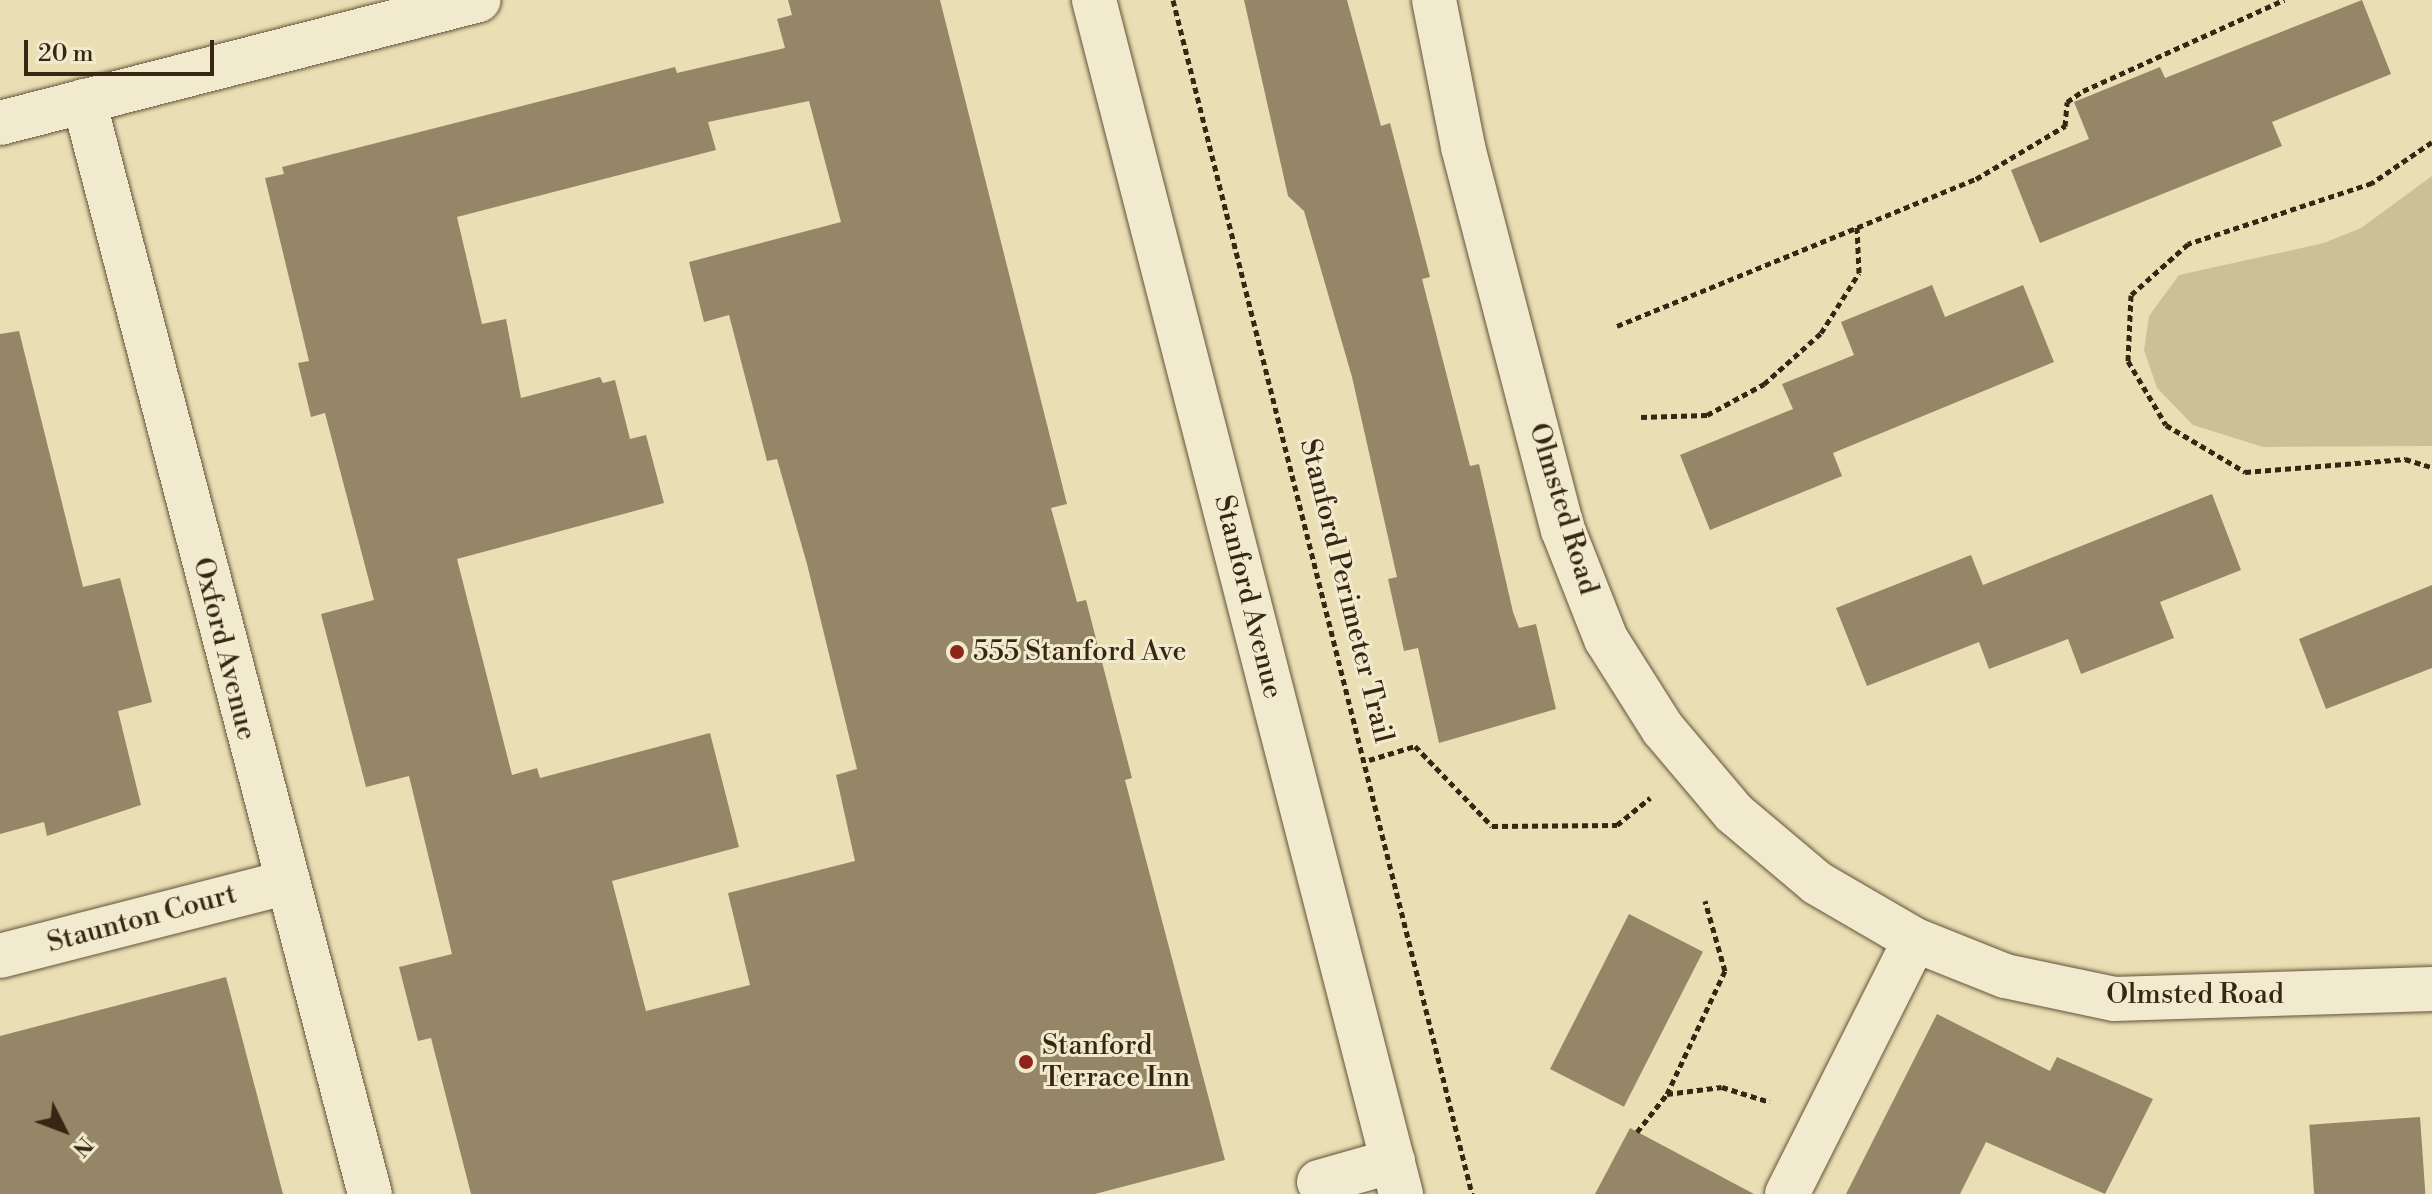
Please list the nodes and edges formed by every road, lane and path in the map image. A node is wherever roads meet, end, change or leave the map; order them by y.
1 (478, 0) edge
2 (1094, 0) edge
3 (1173, 0) edge
4 (1434, 0) edge
5 (2284, 0) edge
6 (84, 101) junction
7 (0, 123) edge
8 (2432, 142) edge
9 (1857, 225) junction
10 (1617, 326) dead end
11 (1641, 417) dead end
12 (2432, 467) edge
13 (1369, 760) junction
14 (1693, 764) junction
15 (284, 883) junction
16 (1705, 901) dead end
17 (1915, 940) junction
18 (0, 956) edge
19 (2432, 989) edge
20 (1667, 1094) junction
21 (1637, 1132) dead end
22 (1818, 1132) junction
23 (1397, 1178) edge
24 (1319, 1182) dead end
25 (370, 1194) edge
26 (1472, 1194) edge
27 (1787, 1194) edge

1 - 6 street
2 - 23 street, Stanford Avenue
3 - 13 path, Stanford Perimeter Trail
4 - 14 street, Olmsted Road
5 - 9 path
6 - 7 street
6 - 15 street, Oxford Avenue
8 - 12 path
9 - 10 path
9 - 11 path
13 - 14 path
13 - 26 path, Stanford Perimeter Trail
14 - 17 street, Olmsted Road
15 - 18 street, Staunton Court
15 - 25 street, Oxford Avenue
16 - 20 path
17 - 19 street, Olmsted Road
17 - 22 street
20 - 21 path
20 - 22 path
22 - 27 street
23 - 24 street

